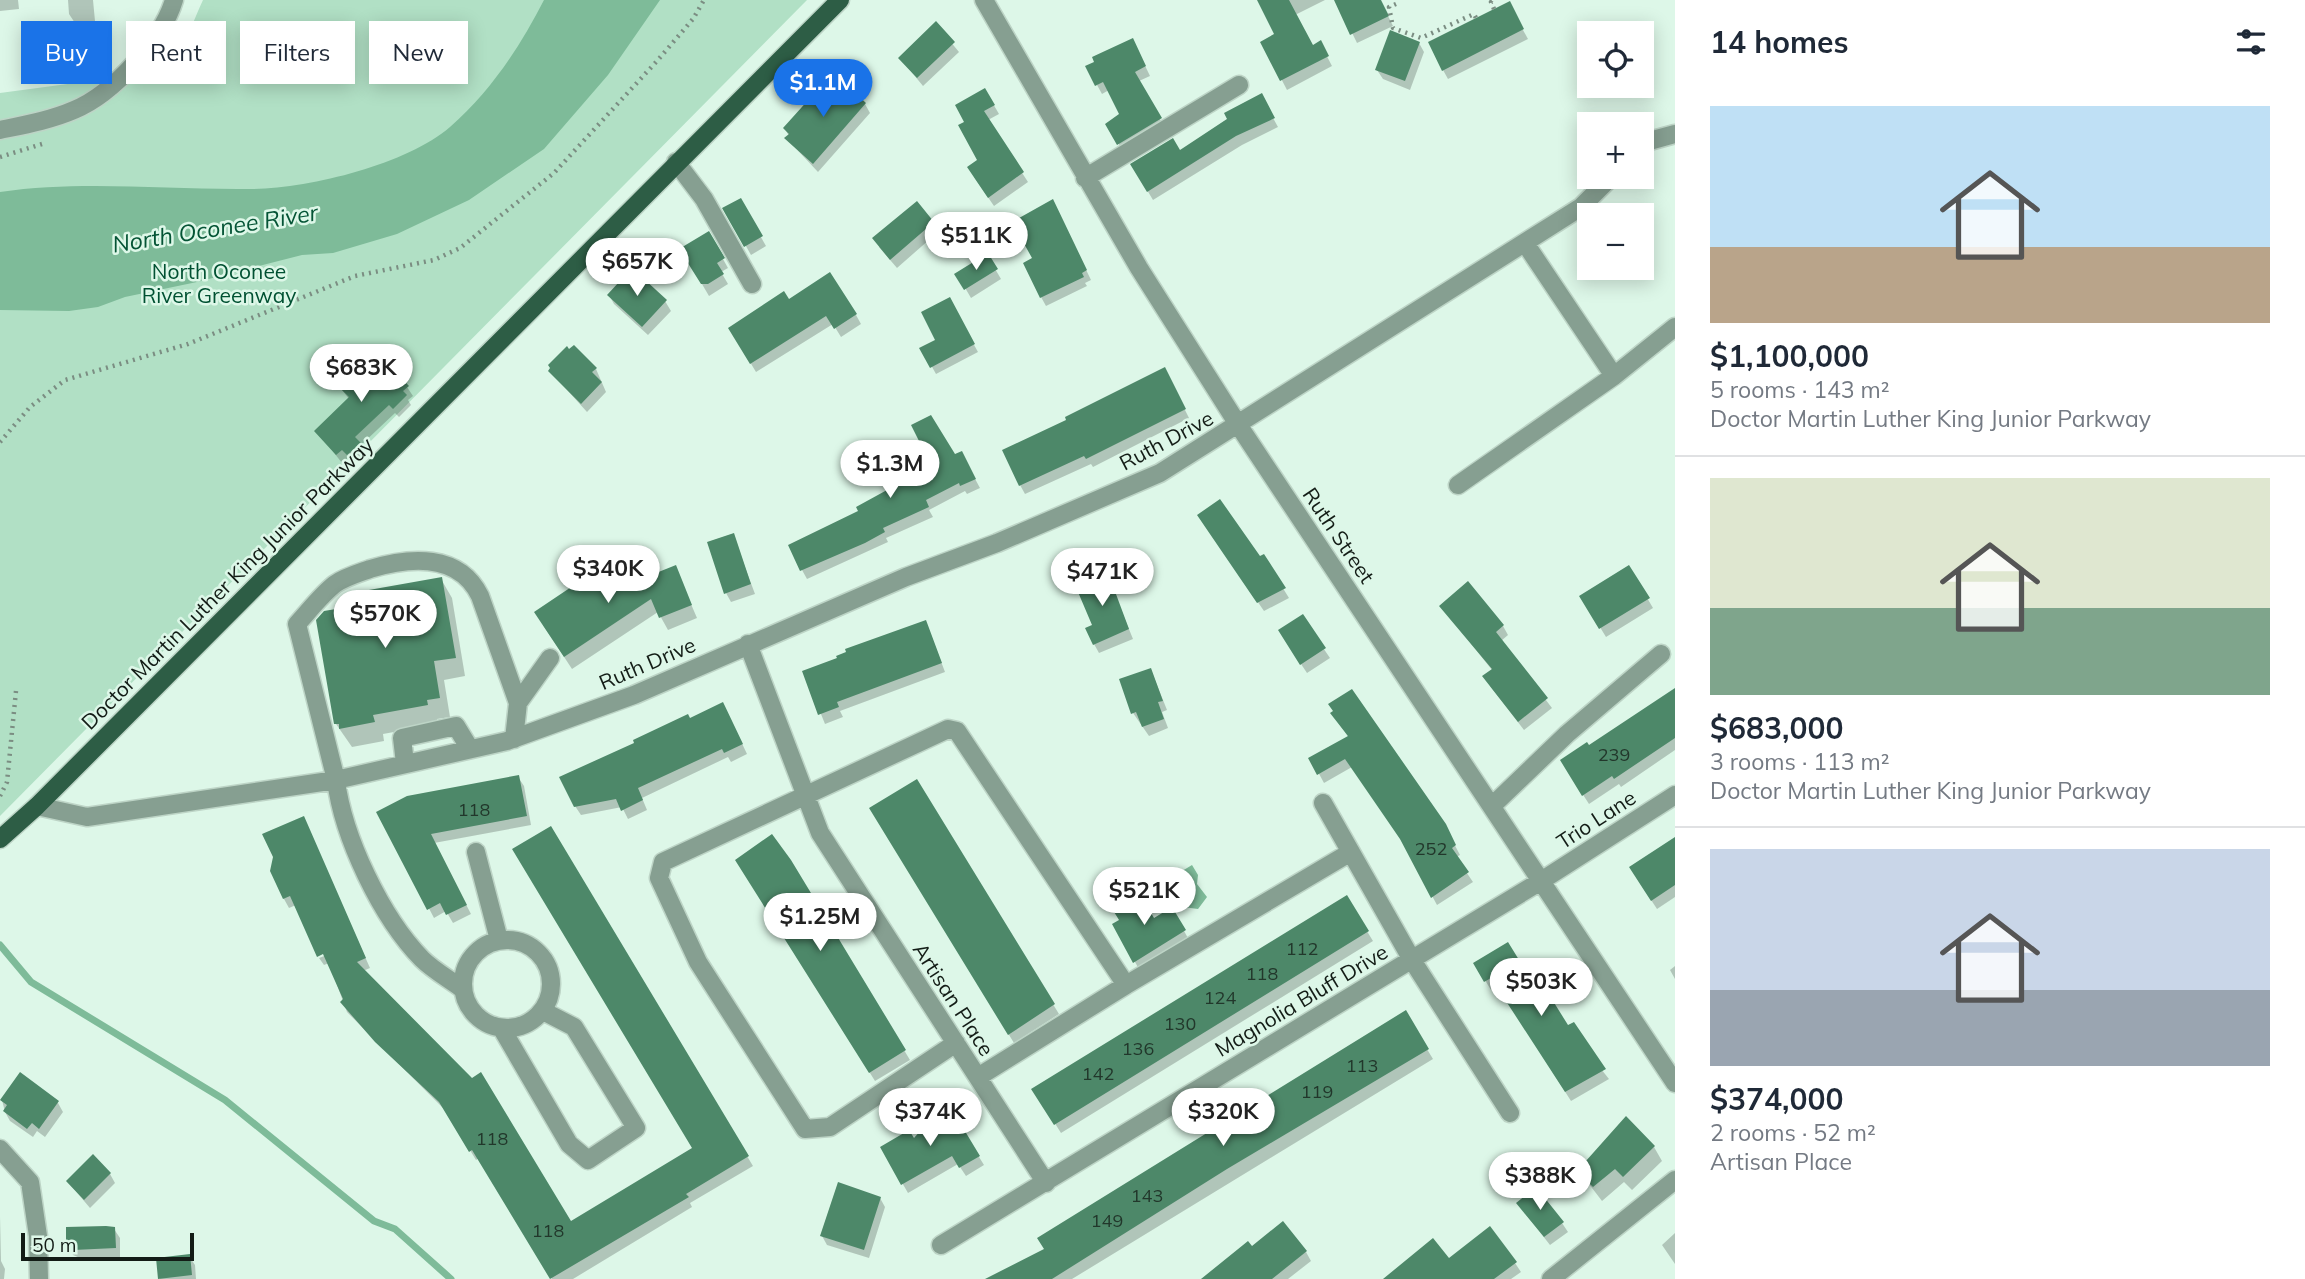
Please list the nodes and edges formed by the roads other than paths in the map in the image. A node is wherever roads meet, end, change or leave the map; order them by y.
1 (174, 0) edge
2 (840, 0) edge
3 (984, 0) edge
4 (1239, 85) dead end
5 (0, 130) edge
6 (1675, 134) edge
7 (1654, 140) edge
8 (676, 162) junction
9 (1085, 178) junction
10 (1599, 189) edge
11 (1525, 243) junction
12 (752, 284) dead end
13 (1675, 327) edge
14 (1614, 376) junction
15 (1239, 426) junction
16 (1458, 485) dead end
17 (748, 644) junction
18 (1661, 654) dead end
19 (550, 658) dead end
20 (517, 702) junction
21 (514, 739) junction
22 (470, 748) junction
23 (405, 763) junction
24 (336, 779) junction
25 (806, 793) junction
26 (1675, 795) edge
27 (1323, 803) dead end
28 (37, 806) junction
29 (1492, 806) junction
30 (0, 839) edge
31 (476, 852) dead end
32 (1351, 852) junction
33 (1541, 881) junction
34 (499, 940) junction
35 (1412, 960) junction
36 (1126, 985) junction
37 (461, 988) junction
38 (543, 1011) junction
39 (502, 1029) junction
40 (956, 1043) junction
41 (978, 1077) junction
42 (1675, 1083) edge
43 (1510, 1113) dead end
44 (0, 1149) edge
45 (1675, 1180) edge
46 (1046, 1182) junction
47 (941, 1245) dead end
48 (40, 1279) edge
49 (1551, 1279) edge

1 - 5 street
2 - 8 main road, Doctor Martin Luther King Junior Parkway
3 - 9 street, Ruth Street
4 - 9 street
6 - 7 street
8 - 12 street
8 - 28 main road, Doctor Martin Luther King Junior Parkway
9 - 15 street, Ruth Street
10 - 11 street, Ruth Drive
11 - 14 street
11 - 15 street, Ruth Drive
13 - 14 street
14 - 16 street
15 - 17 street, Ruth Drive
15 - 29 street, Ruth Street
17 - 21 street, Ruth Drive
17 - 25 street, Artisan Place
18 - 29 street
19 - 20 street
20 - 21 street
20 - 24 street
21 - 22 street, Ruth Drive
22 - 23 street, Ruth Drive
22 - 23 street
23 - 24 street, Ruth Drive
24 - 28 street, Ruth Drive
24 - 37 street
25 - 36 street
25 - 40 street, Artisan Place
25 - 40 street
26 - 33 street, Trio Lane
27 - 32 street
28 - 30 main road, Doctor Martin Luther King Junior Parkway
29 - 33 street, Ruth Street
31 - 34 street
32 - 35 street
32 - 36 street
33 - 35 street, Magnolia Bluff Drive
33 - 42 street, Ruth Street
34 - 37 street
34 - 38 street
35 - 43 street
35 - 46 street, Magnolia Bluff Drive
36 - 41 street
37 - 39 street
38 - 39 street
38 - 39 street
40 - 41 street, Artisan Place
41 - 46 street, Artisan Place
44 - 48 street
45 - 49 street
46 - 47 street, Magnolia Bluff Drive

